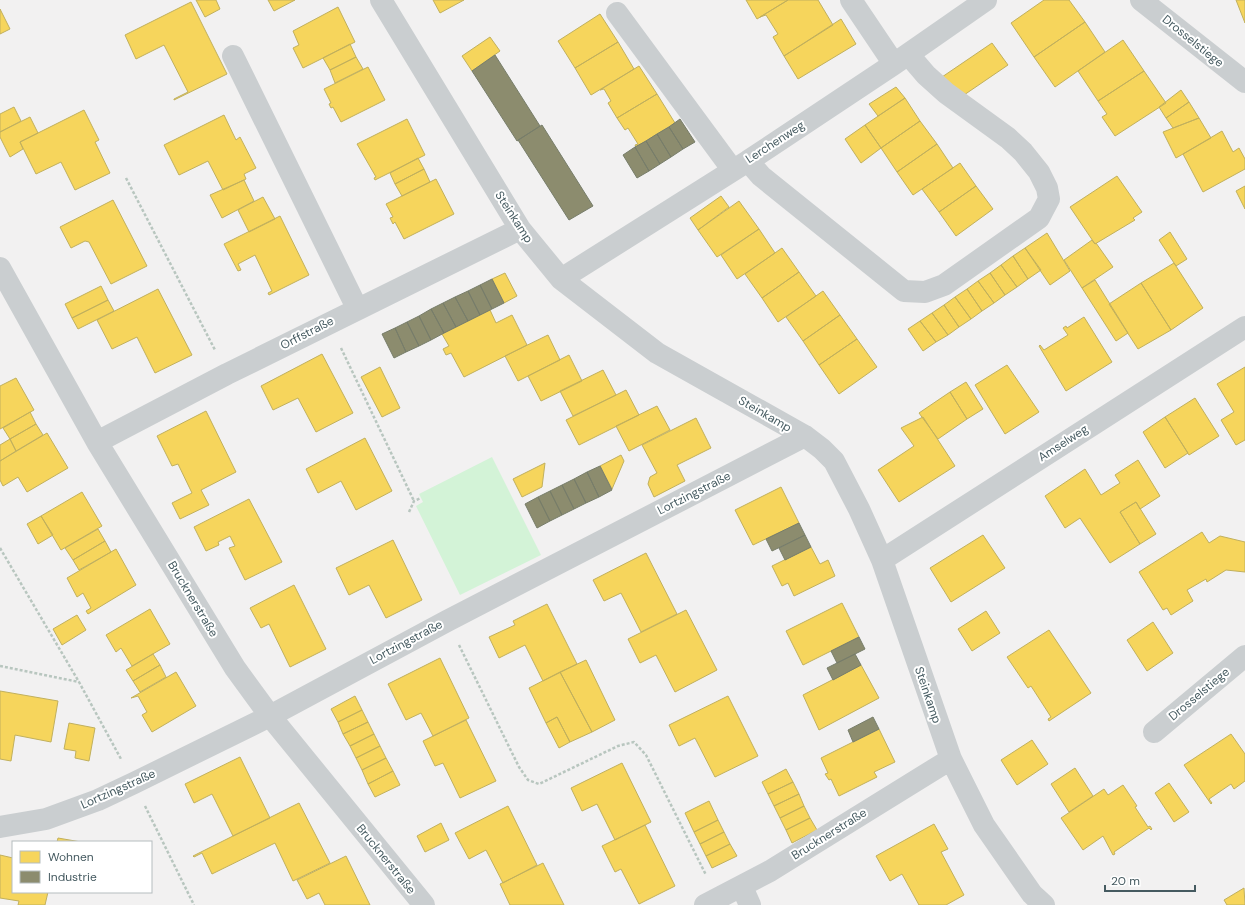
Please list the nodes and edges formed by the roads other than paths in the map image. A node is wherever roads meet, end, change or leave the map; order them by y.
1 (381, 0) edge
2 (851, 0) edge
3 (986, 0) edge
4 (1151, 2) edge
5 (617, 13) dead end
6 (233, 56) dead end
7 (901, 59) junction
8 (1245, 82) edge
9 (740, 165) junction
10 (520, 229) junction
11 (0, 268) edge
12 (561, 279) junction
13 (357, 308) junction
14 (1245, 327) edge
15 (805, 436) junction
16 (97, 442) junction
17 (882, 560) junction
18 (1245, 656) edge
19 (270, 716) junction
20 (1154, 732) dead end
21 (951, 759) junction
22 (0, 827) edge
23 (746, 896) edge
24 (711, 902) edge
25 (424, 905) edge
26 (1044, 905) edge

1 - 10 street, Steinkamp
2 - 7 street
3 - 7 street, Lerchenweg
4 - 8 street, Drosselstiege
5 - 9 street
6 - 13 street
7 - 9 street, Lerchenweg
7 - 9 street
9 - 12 street, Lerchenweg
10 - 12 street, Steinkamp
10 - 13 street, Orffstraße
11 - 16 street, Brucknerstraße
12 - 15 street, Steinkamp
13 - 16 street, Orffstraße
14 - 17 street, Amselweg
15 - 17 street, Steinkamp
15 - 19 street, Lortzingstraße
16 - 19 street, Brucknerstraße
17 - 21 street, Steinkamp
18 - 20 street, Drosselstiege
19 - 22 street, Lortzingstraße
19 - 25 street, Brucknerstraße
21 - 23 street, Brucknerstraße
21 - 26 street, Steinkamp
23 - 24 street, Brucknerstraße

